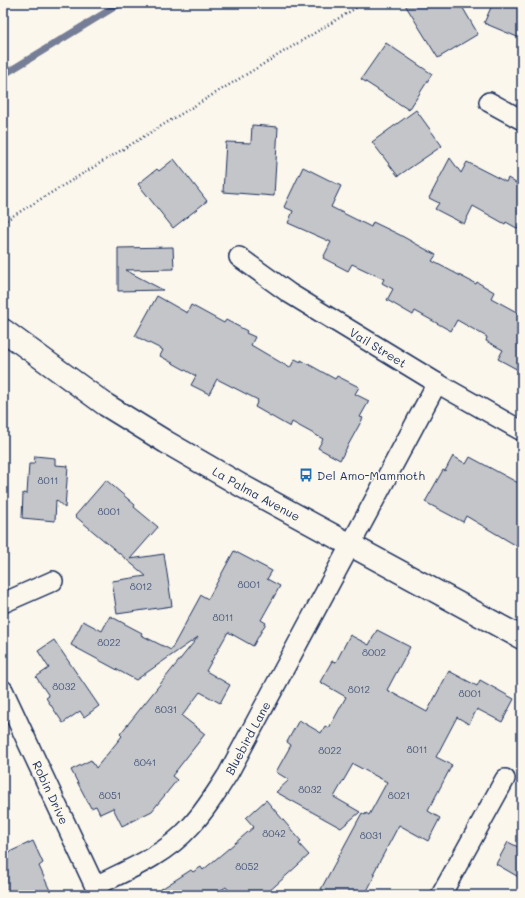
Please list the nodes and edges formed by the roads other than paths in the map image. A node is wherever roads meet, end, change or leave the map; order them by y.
1 (489, 102) dead end
2 (522, 120) edge
3 (239, 257) dead end
4 (3, 330) edge
5 (437, 383) junction
6 (522, 431) edge
7 (351, 545) junction
8 (53, 581) dead end
9 (3, 603) edge
10 (522, 638) edge
11 (3, 690) edge
12 (505, 779) dead end
13 (97, 891) edge
14 (441, 895) edge

1 - 2 street
3 - 5 street, Vail Street
4 - 7 main road, La Palma Avenue
5 - 6 street, Vail Street
5 - 7 street, Bluebird Lane
7 - 10 main road, La Palma Avenue
7 - 13 street, Bluebird Lane
8 - 9 street
11 - 13 street, Robin Drive
12 - 14 street

